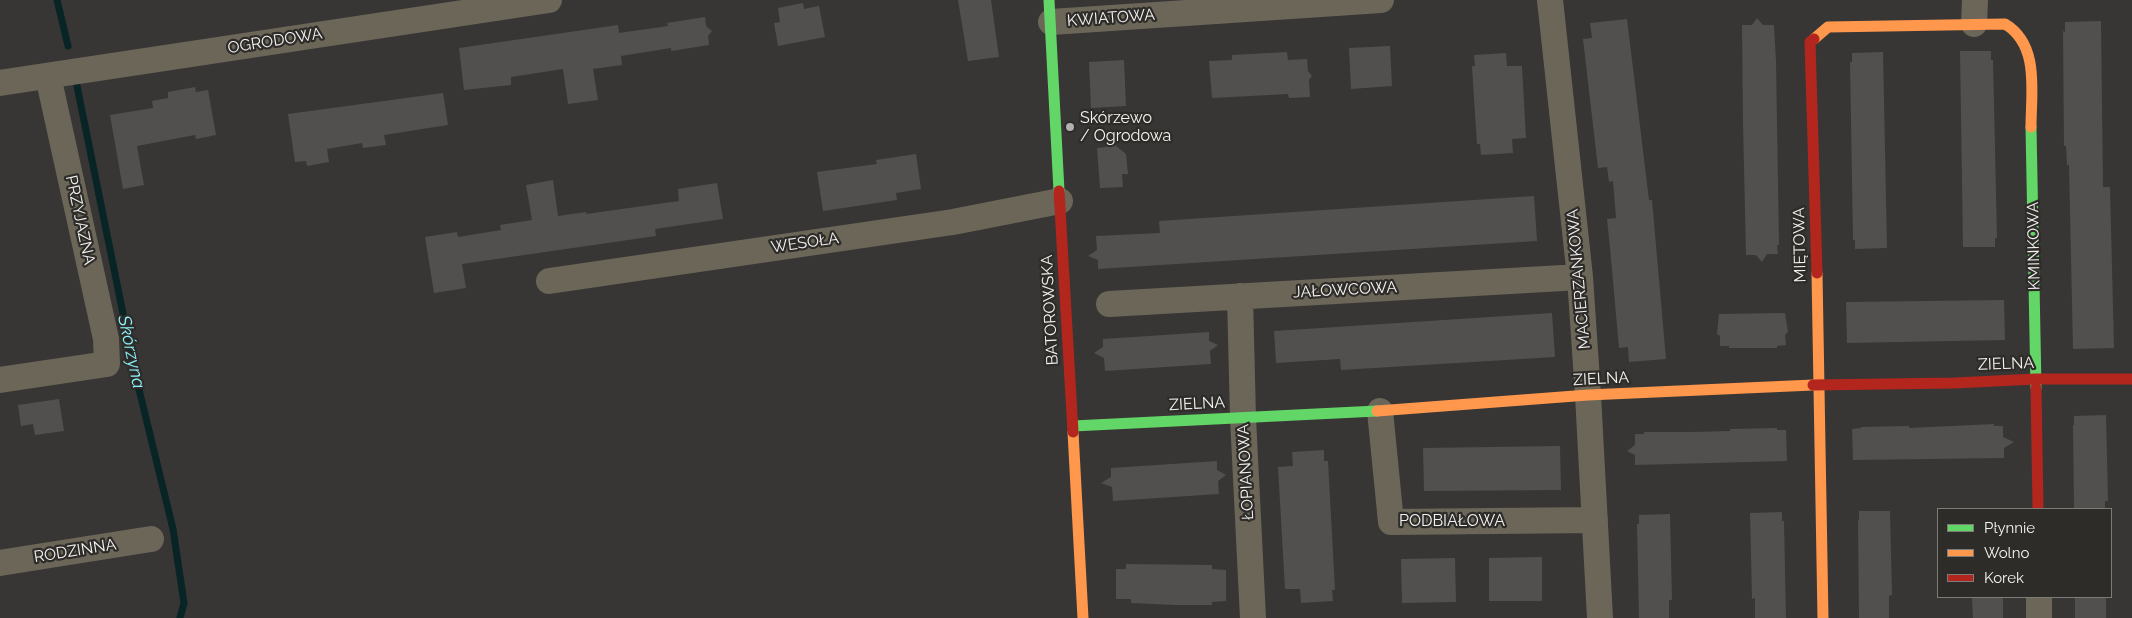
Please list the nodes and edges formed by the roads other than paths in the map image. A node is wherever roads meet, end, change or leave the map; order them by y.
1 (550, 0) edge
2 (1381, 0) edge
3 (1550, 0) edge
4 (1050, 11) edge
5 (1975, 12) edge
6 (48, 76) junction
7 (0, 83) edge
8 (1060, 201) junction
9 (1580, 277) junction
10 (549, 281) dead end
11 (1240, 296) junction
12 (1110, 304) dead end
13 (2036, 379) junction
14 (2132, 379) edge
15 (0, 380) edge
16 (1820, 384) junction
17 (1588, 395) junction
18 (1380, 411) junction
19 (1243, 418) junction
20 (1073, 426) junction
21 (2038, 508) edge
22 (1595, 520) junction
23 (151, 539) dead end
24 (0, 563) edge
25 (2039, 598) edge
26 (1083, 618) edge
27 (1253, 618) edge
28 (1600, 618) edge
29 (1823, 618) edge
30 (2039, 618) edge

1 - 6 street, OGRODOWA
2 - 4 street, KWIATOWA
3 - 9 street, MACIERZANKOWA
4 - 8 street, BATOROWSKA
5 - 13 street, KMINKOWA
5 - 16 street, MIĘTOWA
6 - 7 street, OGRODOWA
6 - 15 street, PRZYJAZNA
8 - 10 street, WESOŁA
8 - 20 street, BATOROWSKA
9 - 11 street, JAŁOWCOWA
9 - 17 street, MACIERZANKOWA
11 - 12 street, JAŁOWCOWA
11 - 19 street, ŁOPIANOWA
13 - 14 street, ZIELNA
13 - 16 street, ZIELNA
13 - 21 street, KMINKOWA
16 - 17 street, ZIELNA
16 - 29 street, MIĘTOWA
17 - 18 street, ZIELNA
17 - 22 street, MACIERZANKOWA
18 - 19 street, ZIELNA
18 - 22 street, PODBIAŁOWA
19 - 20 street, ZIELNA
19 - 27 street, ŁOPIANOWA
20 - 26 street, BATOROWSKA
22 - 28 street, MACIERZANKOWA
23 - 24 street, RODZINNA
25 - 30 street

